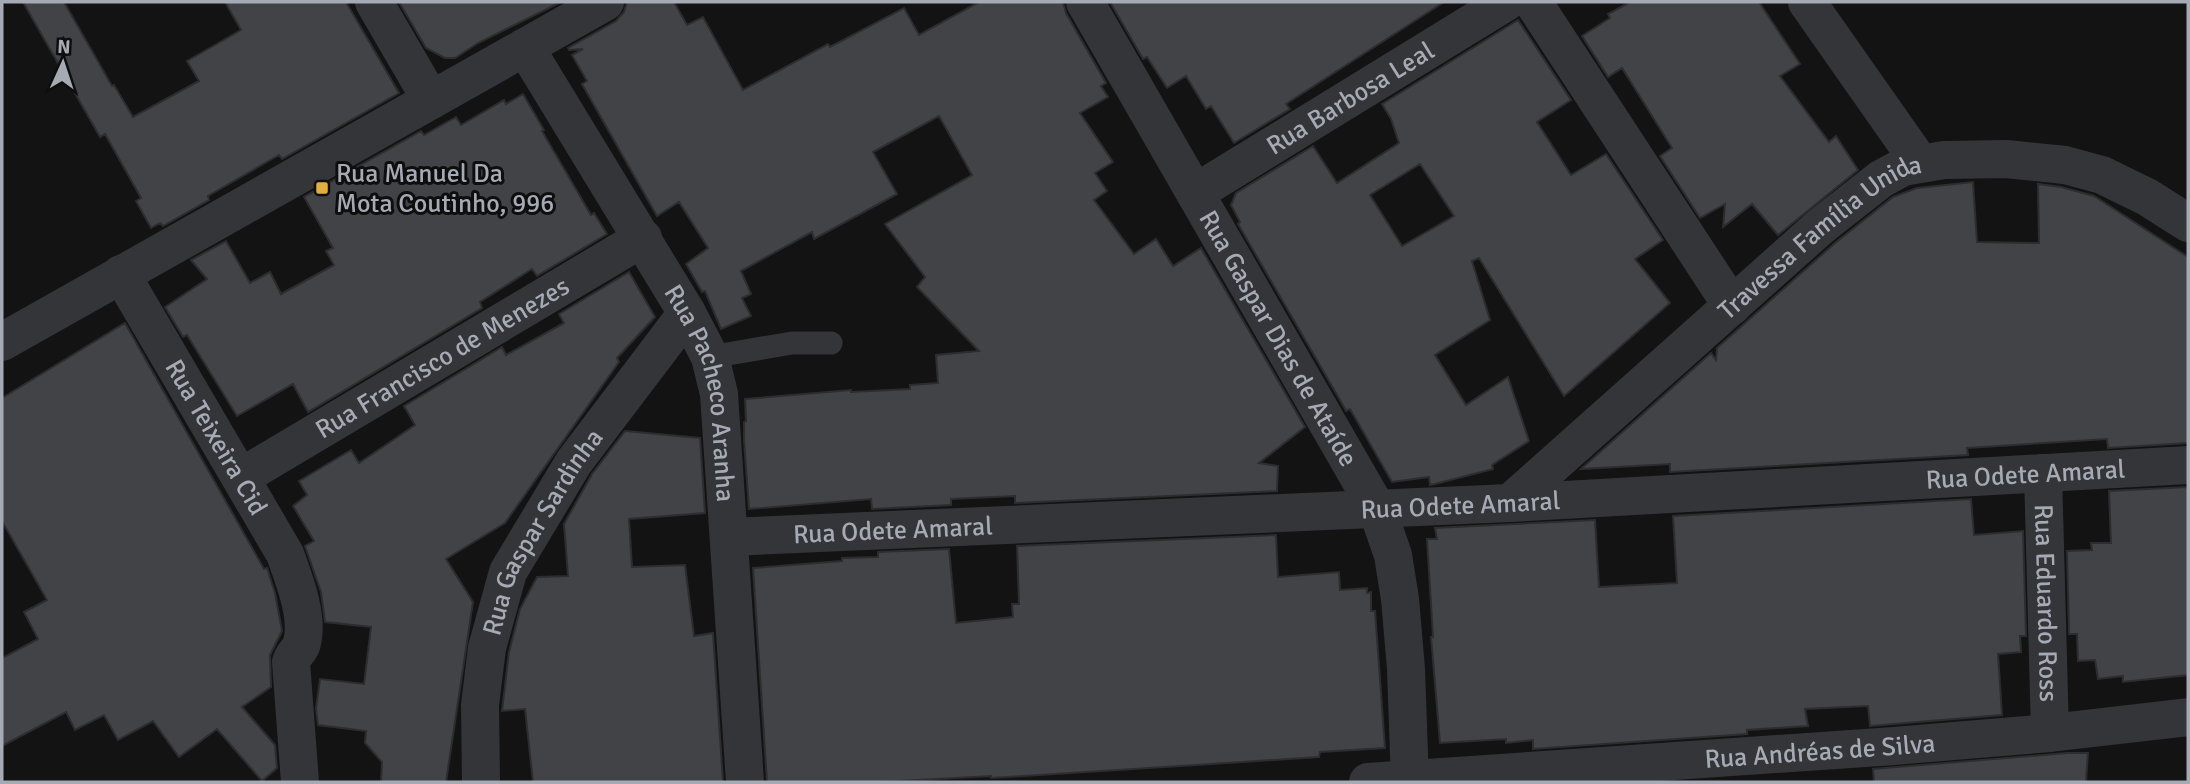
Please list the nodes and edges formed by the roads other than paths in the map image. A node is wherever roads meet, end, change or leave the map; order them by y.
1 (374, 2) edge
2 (605, 2) edge
3 (1085, 2) edge
4 (1506, 2) edge
5 (1534, 2) edge
6 (1807, 2) edge
7 (525, 47) junction
8 (430, 100) junction
9 (1920, 163) junction
10 (1195, 193) junction
11 (2188, 223) edge
12 (643, 238) junction
13 (121, 274) junction
14 (1732, 306) junction
15 (687, 313) junction
16 (2, 342) edge
17 (831, 343) dead end
18 (710, 357) junction
19 (2188, 465) edge
20 (2043, 473) junction
21 (241, 477) junction
22 (1510, 503) junction
23 (1377, 509) junction
24 (729, 537) junction
25 (2188, 717) edge
26 (2050, 733) junction
27 (1410, 781) edge
28 (300, 782) edge
29 (481, 782) edge
30 (745, 782) edge
31 (1368, 782) edge

1 - 8 street
2 - 7 street
3 - 10 street, Rua Gaspar Dias de Ataíde
4 - 10 street, Rua Barbosa Leal
5 - 14 street
6 - 9 street
7 - 8 street
7 - 12 street, Rua Pacheco Aranha
8 - 13 street
9 - 11 street, Travessa Família Unida
9 - 14 street, Travessa Família Unida
10 - 23 street, Rua Gaspar Dias de Ataíde
12 - 15 street, Rua Pacheco Aranha
12 - 21 street, Rua Francisco de Menezes
13 - 16 street
13 - 21 street, Rua Teixeira Cid
14 - 22 street, Travessa Família Unida
15 - 18 street, Rua Pacheco Aranha
15 - 29 street, Rua Gaspar Sardinha
17 - 18 lane
18 - 24 street, Rua Pacheco Aranha
19 - 20 street, Rua Odete Amaral
20 - 22 street, Rua Odete Amaral
20 - 26 street, Rua Eduardo Ross
21 - 28 street, Rua Teixeira Cid
22 - 23 street, Rua Odete Amaral
23 - 24 street, Rua Odete Amaral
23 - 27 street, Rua Gaspar Dias de Ataíde
24 - 30 street, Rua Pacheco Aranha
25 - 26 street, Rua Andréas de Silva
26 - 27 street, Rua Andréas de Silva
27 - 31 street, Rua Andréas de Silva

